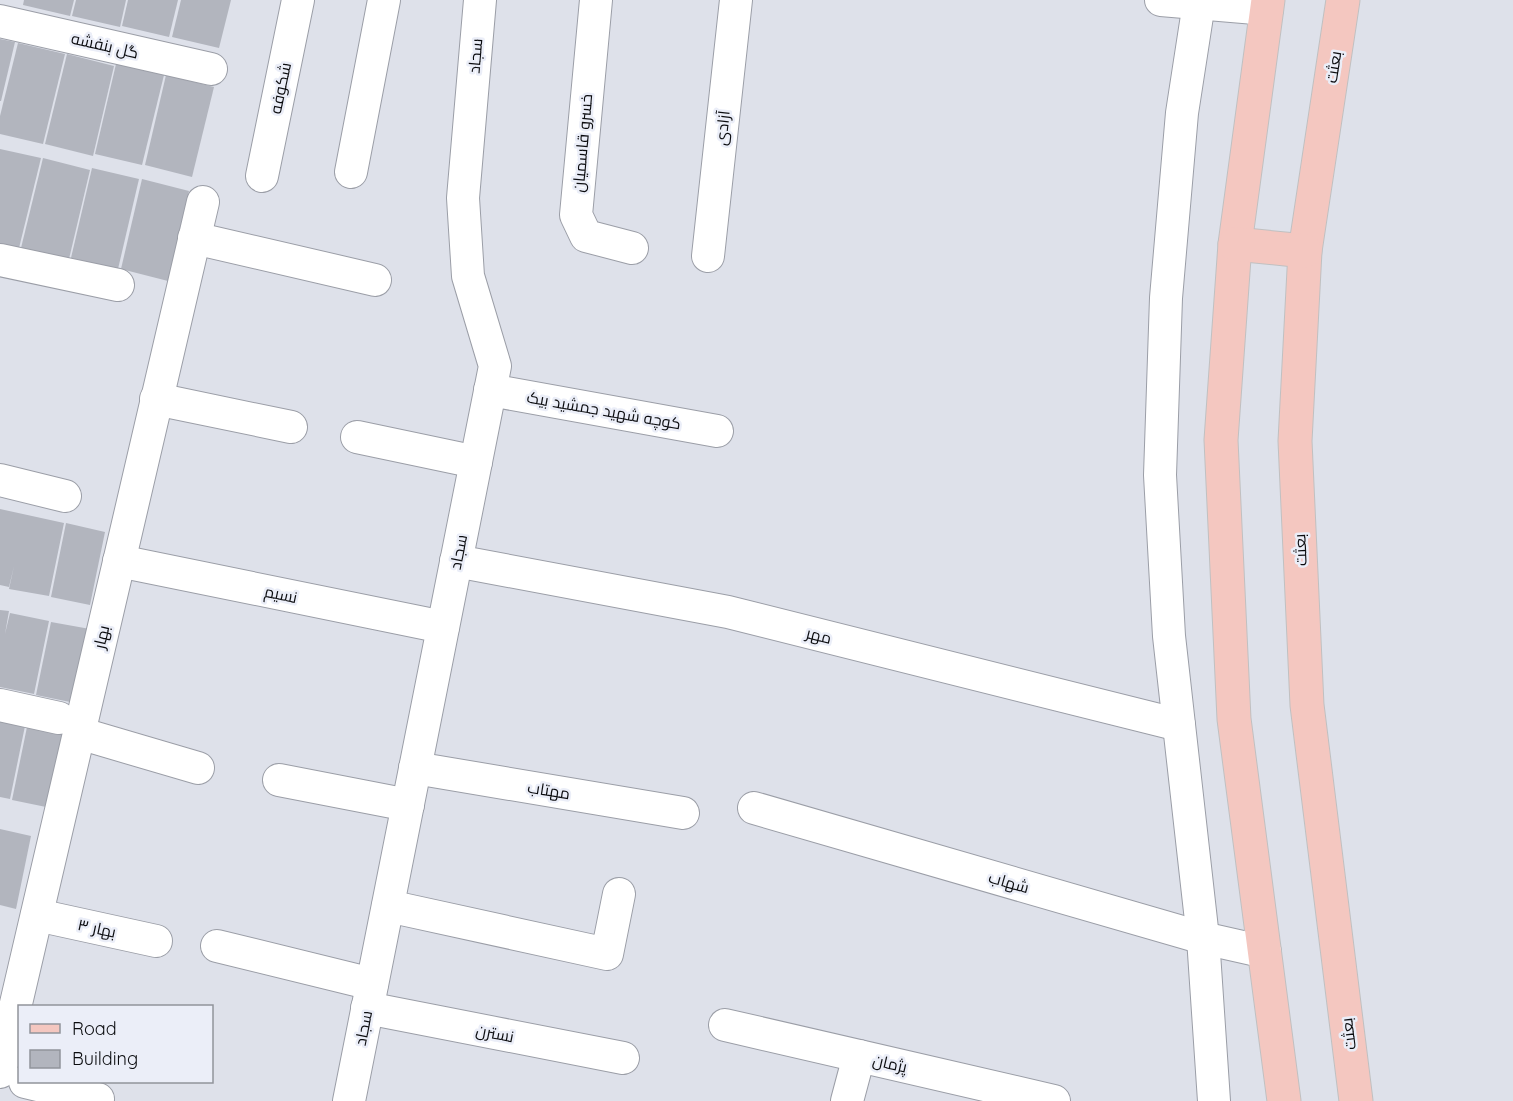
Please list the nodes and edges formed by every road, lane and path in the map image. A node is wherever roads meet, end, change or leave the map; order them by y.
1 (298, 0) edge
2 (384, 0) edge
3 (480, 0) edge
4 (596, 0) edge
5 (736, 0) edge
6 (1161, 0) edge
7 (1343, 0) edge
8 (1198, 3) junction
9 (1268, 5) edge
10 (0, 21) edge
11 (211, 69) dead end
12 (351, 172) dead end
13 (262, 176) dead end
14 (203, 202) dead end
15 (194, 238) junction
16 (1235, 244) junction
17 (632, 248) dead end
18 (1305, 250) junction
19 (708, 256) dead end
20 (0, 260) edge
21 (375, 280) dead end
22 (118, 285) dead end
23 (490, 390) junction
24 (156, 399) junction
25 (291, 427) dead end
26 (717, 431) dead end
27 (357, 437) dead end
28 (476, 462) junction
29 (0, 480) edge
30 (66, 496) dead end
31 (119, 561) junction
32 (456, 561) junction
33 (443, 627) junction
34 (0, 705) edge
35 (1179, 725) junction
36 (69, 726) junction
37 (198, 768) dead end
38 (415, 768) junction
39 (279, 780) dead end
40 (408, 805) junction
41 (754, 808) dead end
42 (683, 813) dead end
43 (620, 894) dead end
44 (388, 906) junction
45 (37, 915) junction
46 (1203, 938) junction
47 (156, 941) dead end
48 (217, 946) dead end
49 (1265, 952) junction
50 (370, 996) junction
51 (725, 1024) dead end
52 (859, 1056) junction
53 (623, 1058) dead end
54 (0, 1074) edge
55 (18, 1079) edge
56 (29, 1083) edge
57 (98, 1099) dead end
58 (349, 1101) edge
59 (847, 1101) edge
60 (1054, 1101) edge
61 (1214, 1101) edge
62 (1284, 1101) edge
63 (1356, 1101) edge

1 - 13 street, شکوفه
2 - 12 street
3 - 23 street, سجاد
4 - 17 street, خسرو قاسمیان
5 - 19 street, آزادی
6 - 8 street
7 - 18 main road, بعثت
8 - 9 street
8 - 35 street
9 - 16 main road
10 - 11 street, گل بنفشه
14 - 15 street, بهار
15 - 21 street
15 - 24 street, بهار
16 - 18 main road
16 - 49 main road
18 - 63 main road, بعثت
20 - 22 street
23 - 26 street, کوچه شهید جمشید بیک
23 - 28 street, سجاد
24 - 25 street
24 - 31 street, بهار
27 - 28 street
28 - 32 street, سجاد
29 - 30 street
31 - 33 street, نسیم
31 - 36 street, بهار
32 - 33 street, سجاد
32 - 35 street, مهر
33 - 38 street, سجاد
34 - 36 street
35 - 46 street
36 - 37 street
36 - 45 street, بهار
38 - 40 street, سجاد
38 - 42 street, مهتاب
39 - 40 street
40 - 44 street, سجاد
41 - 46 street, شهاب
43 - 44 street
44 - 50 street, سجاد
45 - 47 street, بهار ۳
45 - 54 street, بهار
46 - 49 street, شهاب
46 - 61 street
48 - 50 street, نسترن
49 - 62 main road
50 - 53 street, نسترن
50 - 58 street, سجاد
51 - 52 street, پژمان
52 - 59 street
52 - 60 street, پژمان
54 - 55 street
56 - 57 street

